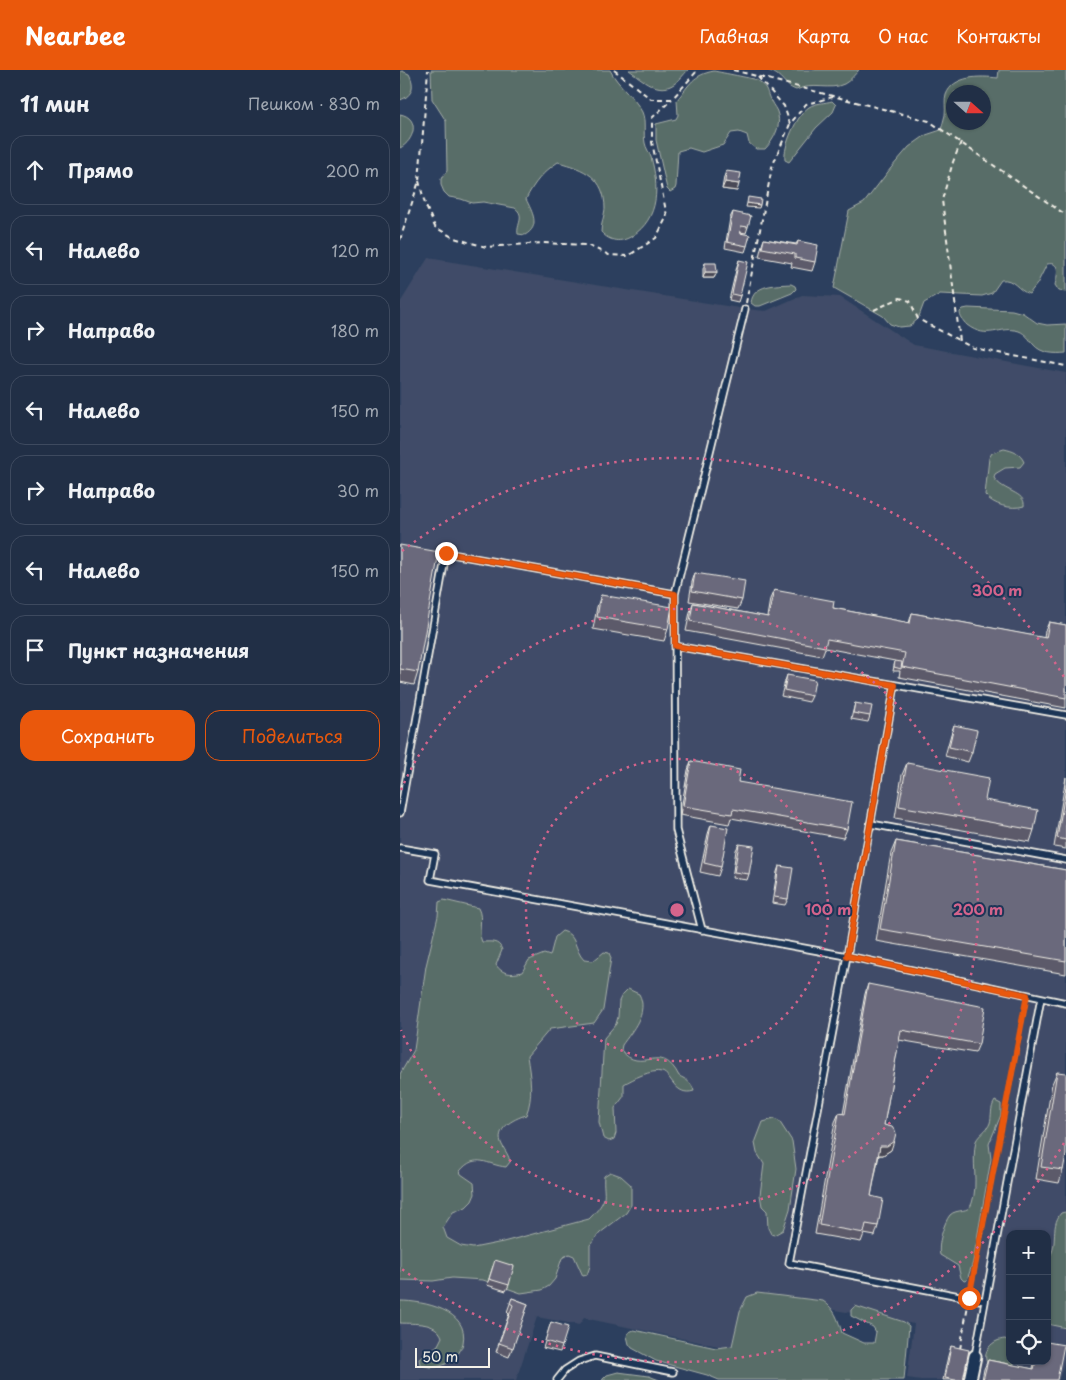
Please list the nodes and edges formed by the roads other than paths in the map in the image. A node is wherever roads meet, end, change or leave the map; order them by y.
1 (745, 309) road end
2 (675, 594) junction
3 (675, 646) junction
4 (895, 685) junction
5 (1066, 715) edge
6 (400, 813) edge
7 (871, 824) junction
8 (400, 848) edge
9 (1066, 860) edge
10 (702, 930) junction
11 (847, 956) junction
12 (1041, 998) junction
13 (1066, 1002) edge
14 (985, 1301) junction
15 (974, 1356) joint
16 (673, 1372) dead end
17 (557, 1380) edge
18 (970, 1380) edge

1 - 2 lane
2 - 3 lane
2 - 6 lane
3 - 4 lane
3 - 10 lane
4 - 5 lane
4 - 7 lane
7 - 9 lane
7 - 11 lane
8 - 10 lane
10 - 11 lane
11 - 12 lane
11 - 14 lane
12 - 13 lane
12 - 14 lane
14 - 15 lane
15 - 18 street
16 - 17 lane

